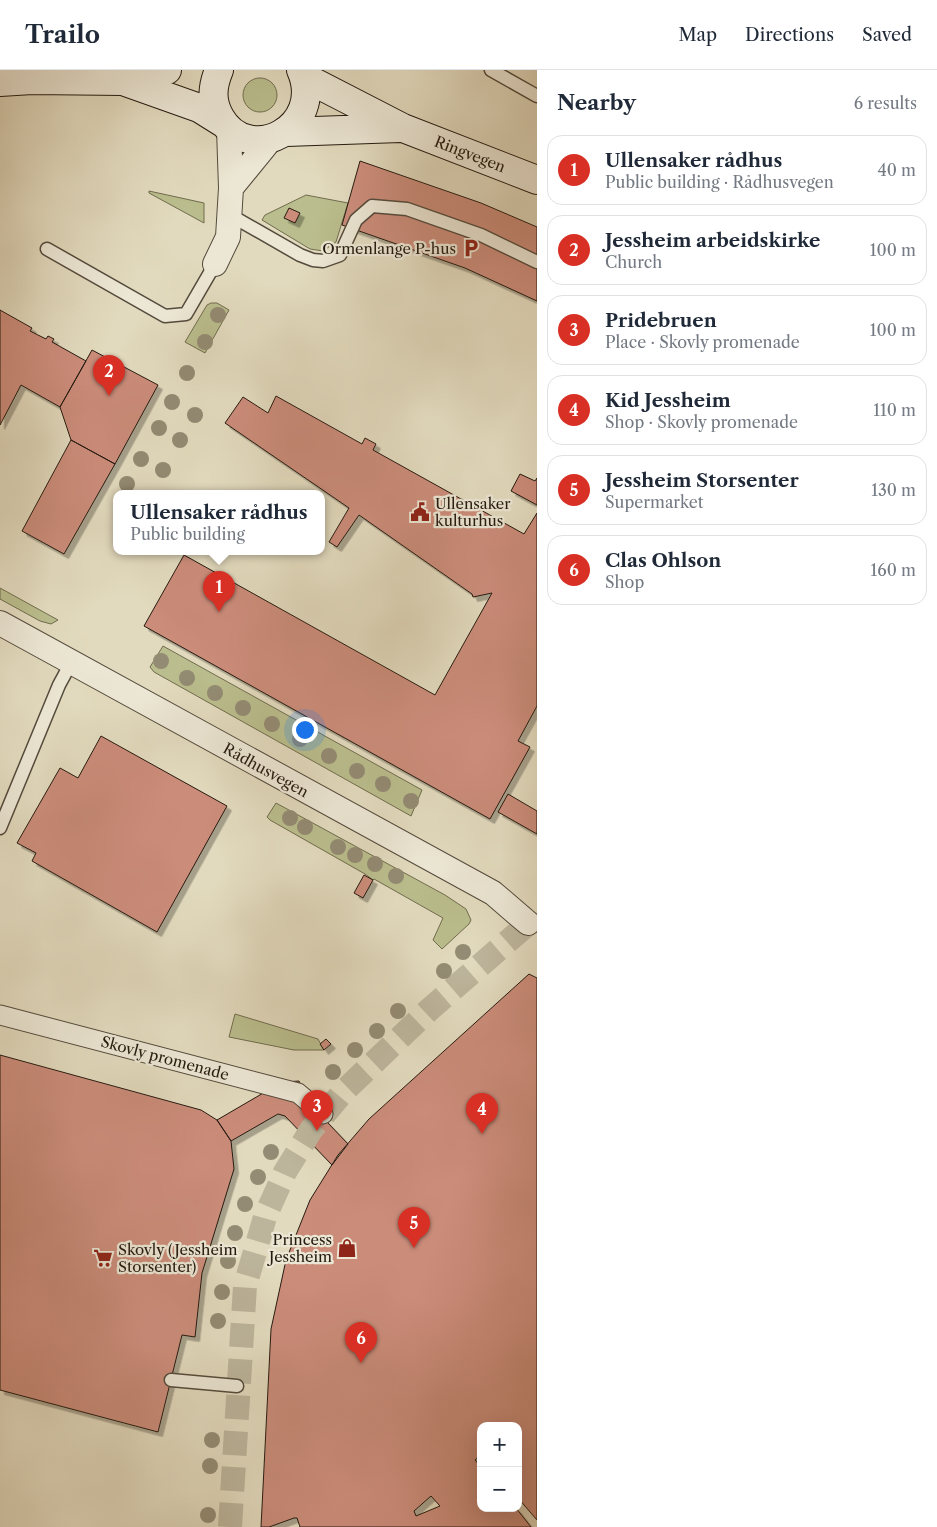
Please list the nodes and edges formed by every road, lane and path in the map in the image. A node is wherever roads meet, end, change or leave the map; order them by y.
1 (167, 70) edge
2 (219, 70) edge
3 (491, 70) edge
4 (302, 74) edge
5 (124, 81) junction
6 (0, 82) edge
7 (537, 96) edge
8 (226, 126) junction
9 (403, 128) junction
10 (279, 135) junction
11 (537, 180) edge
12 (231, 188) junction
13 (230, 216) junction
14 (47, 249) dead end
15 (537, 262) edge
16 (214, 264) joint
17 (0, 623) edge
18 (72, 661) junction
19 (0, 828) edge
20 (528, 923) dead end
21 (0, 1015) edge
22 (324, 1114) dead end
23 (171, 1380) dead end
24 (237, 1386) dead end

1 - 5 main road, Ringvegen
2 - 8 main road
3 - 7 lane
4 - 9 main road, Ringvegen
4 - 10 main road, Ringvegen
5 - 6 main road, Ringvegen
5 - 8 main road, Ringvegen
8 - 10 main road, Ringvegen
8 - 12 street
9 - 10 main road, Ringvegen
9 - 11 main road, Ringvegen
10 - 12 street
12 - 13 street
13 - 15 lane
13 - 16 street
14 - 16 lane
17 - 18 street, Rådhusvegen
18 - 19 lane
18 - 20 street, Rådhusvegen
21 - 22 street, Skovly promenade
23 - 24 lane

